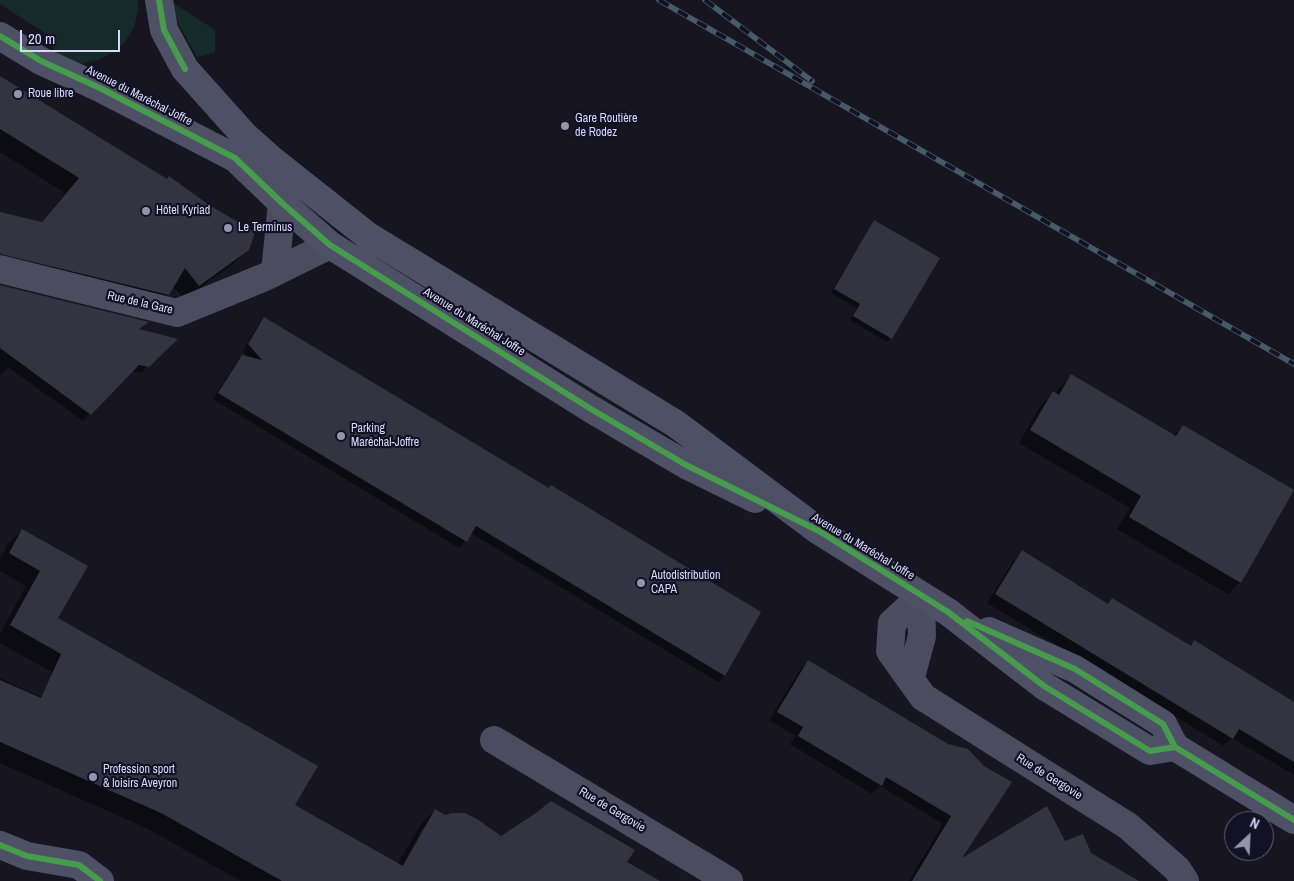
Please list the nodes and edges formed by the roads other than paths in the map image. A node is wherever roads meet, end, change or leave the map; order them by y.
1 (159, 0) edge
2 (0, 36) edge
3 (282, 203) junction
4 (330, 245) junction
5 (0, 269) edge
6 (275, 272) junction
7 (819, 531) junction
8 (921, 596) junction
9 (494, 740) dead end
10 (1294, 820) edge
11 (0, 845) edge
12 (27, 856) junction
13 (52, 881) edge
14 (100, 881) edge
15 (729, 881) edge
16 (1185, 881) edge

1 - 7 main road, Avenue du Maréchal Joffre
2 - 3 main road, Avenue du Maréchal Joffre
3 - 4 main road, Avenue du Maréchal Joffre
3 - 6 street
4 - 6 street, Rue de la Gare
4 - 7 main road, Avenue du Maréchal Joffre
5 - 6 street, Rue de la Gare
7 - 8 main road, Avenue du Maréchal Joffre
8 - 10 main road, Avenue du Maréchal Joffre
8 - 16 street, Rue de Gergovie
9 - 15 street, Rue de Gergovie
11 - 12 main road
12 - 13 main road
12 - 14 main road

